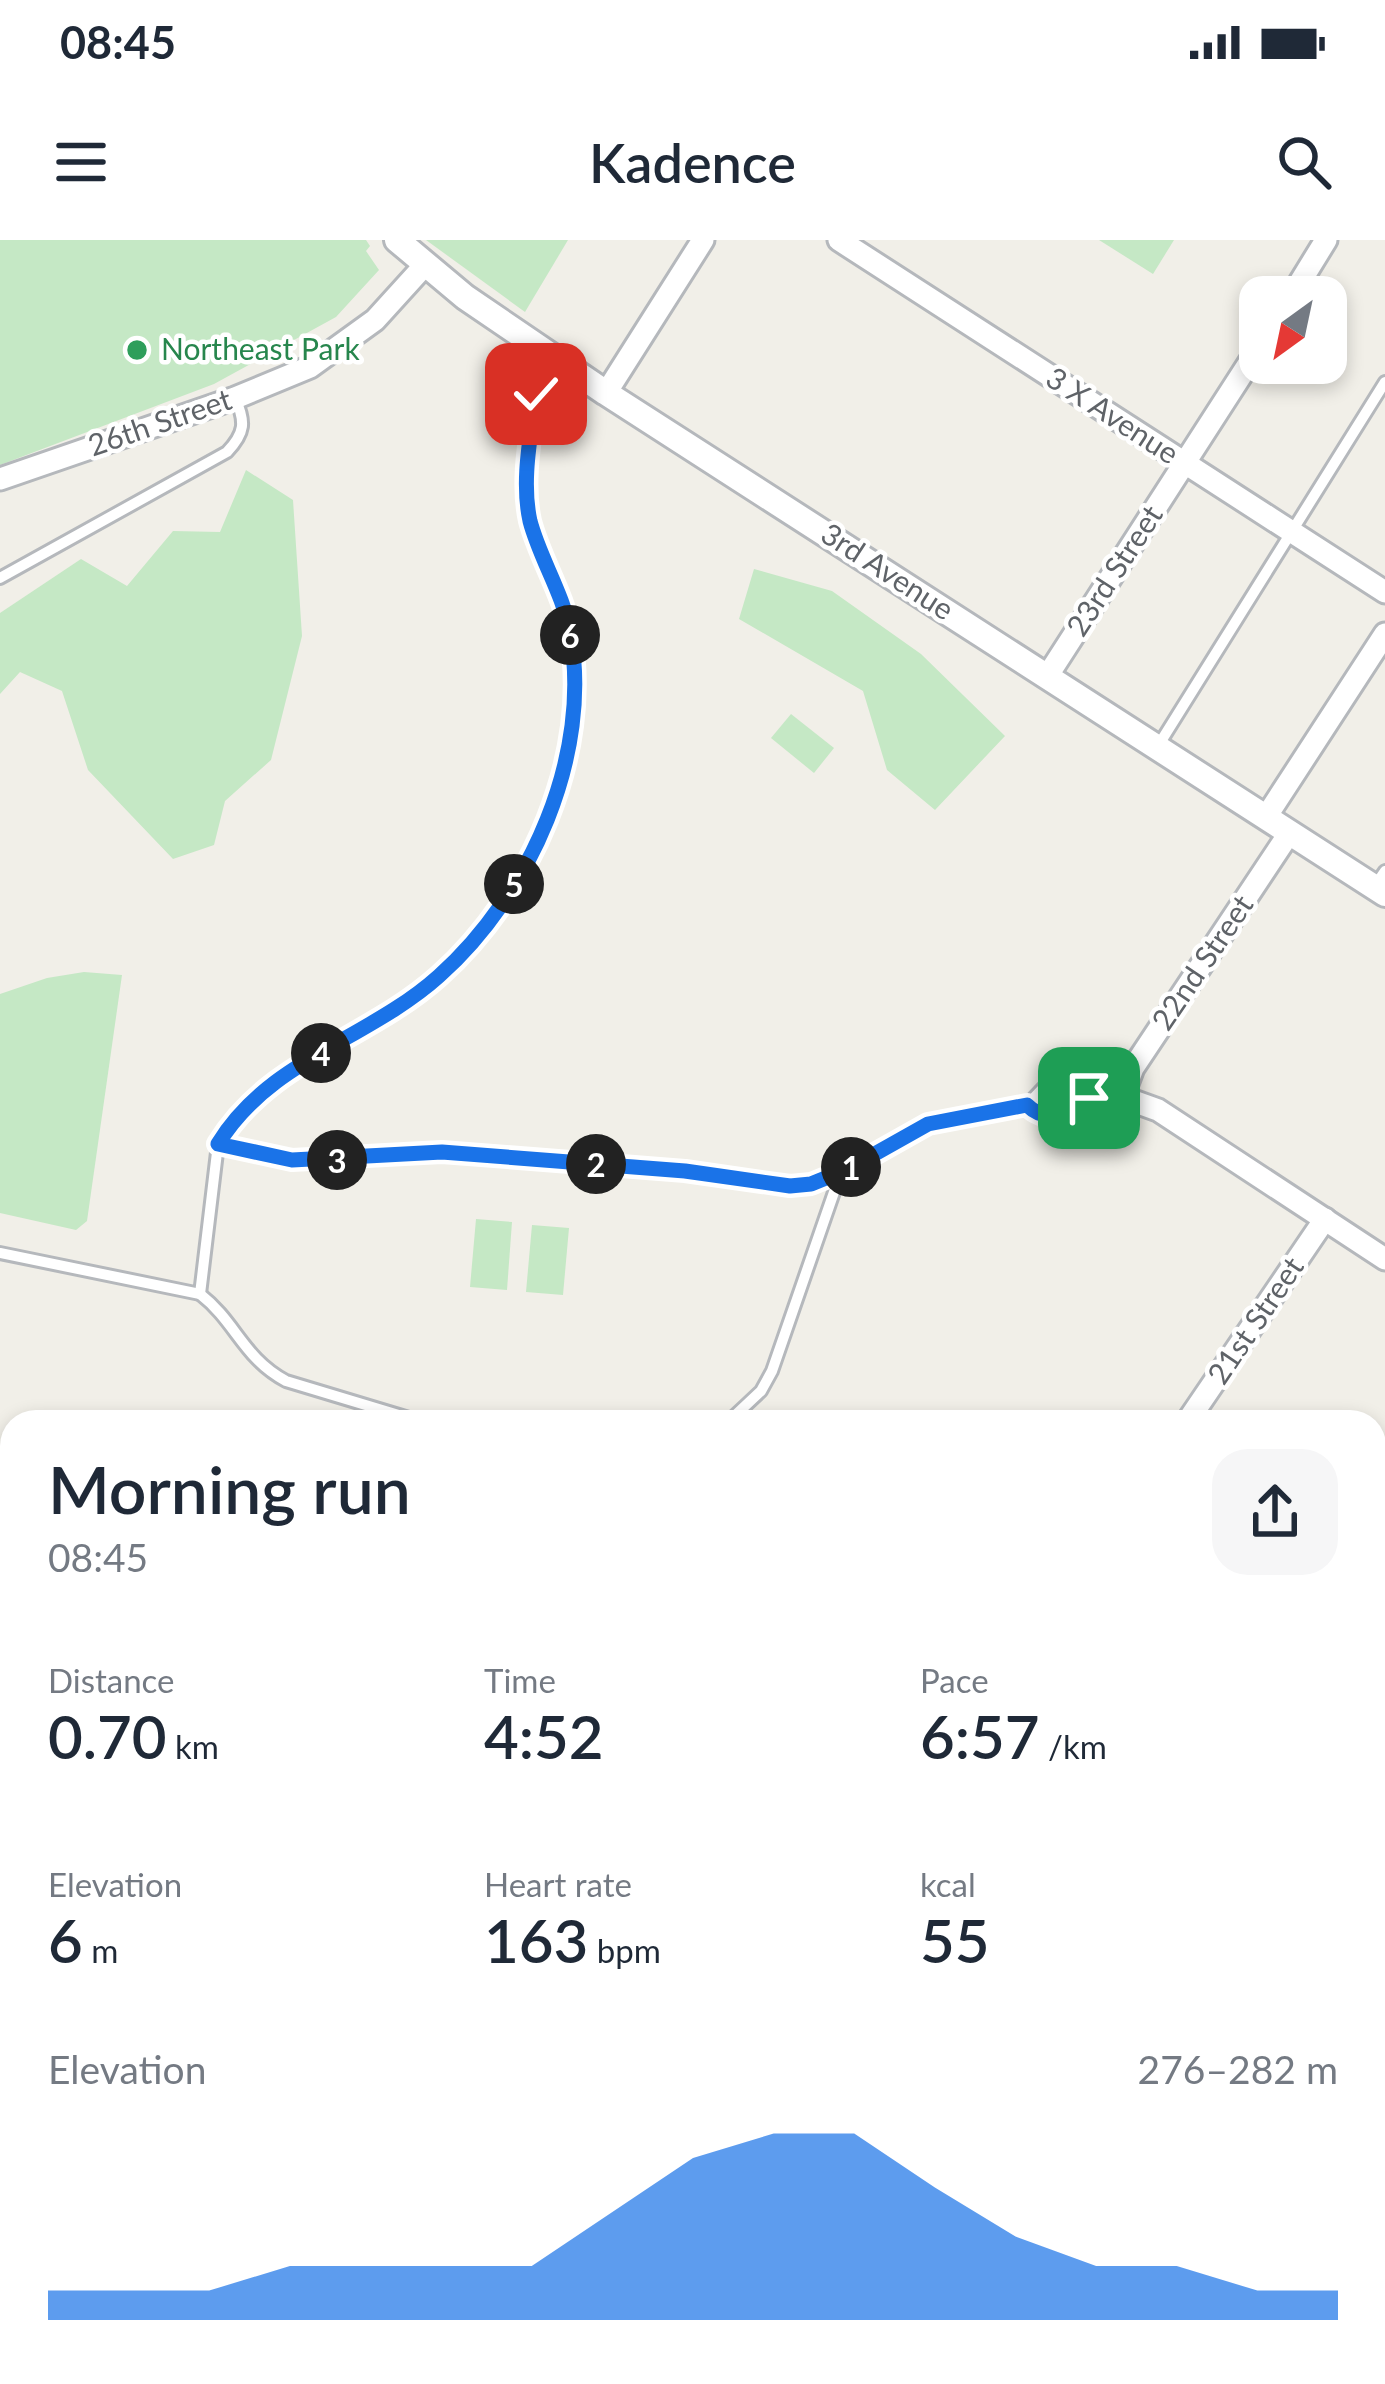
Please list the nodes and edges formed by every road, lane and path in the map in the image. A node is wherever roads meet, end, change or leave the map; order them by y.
1 (397, 240) edge
2 (703, 240) edge
3 (838, 240) edge
4 (1326, 240) edge
5 (424, 266) junction
6 (1304, 276) edge
7 (549, 354) junction
8 (1239, 379) edge
9 (1385, 382) edge
10 (606, 393) junction
11 (236, 398) junction
12 (1185, 463) junction
13 (0, 479) edge
14 (1290, 532) junction
15 (0, 578) edge
16 (1385, 592) edge
17 (1385, 634) edge
18 (1048, 675) junction
19 (1157, 746) junction
20 (1266, 817) junction
21 (1290, 832) junction
22 (1381, 884) edge
23 (1122, 1097) junction
24 (1089, 1098) junction
25 (1027, 1105) junction
26 (218, 1144) junction
27 (841, 1172) junction
28 (1324, 1219) junction
29 (0, 1253) edge
30 (1385, 1258) edge
31 (200, 1294) junction
32 (382, 1410) edge
33 (741, 1410) edge
34 (1194, 1410) edge

1 - 5 street, 3rd Avenue
2 - 10 street
3 - 12 street, 3 X Avenue
4 - 6 street
5 - 7 street, 3rd Avenue
5 - 11 street, 26th Street
7 - 10 street, 3rd Avenue
7 - 26 lane
8 - 12 street, 23rd Street
9 - 14 lane
10 - 18 street, 3rd Avenue
11 - 13 street, 26th Street
11 - 15 lane
12 - 14 street, 3 X Avenue
12 - 18 street, 23rd Street
14 - 16 street, 3 X Avenue
14 - 19 lane
17 - 20 street
18 - 19 street, 3rd Avenue
19 - 20 street, 3rd Avenue
20 - 21 street, 3rd Avenue
21 - 22 street, 3rd Avenue
21 - 23 street, 22nd Street
23 - 24 lane
23 - 28 street
24 - 25 lane
24 - 25 lane
25 - 27 lane
26 - 27 lane
26 - 31 lane
27 - 33 lane
28 - 30 street
28 - 34 street, 21st Street
29 - 31 lane
31 - 32 lane

